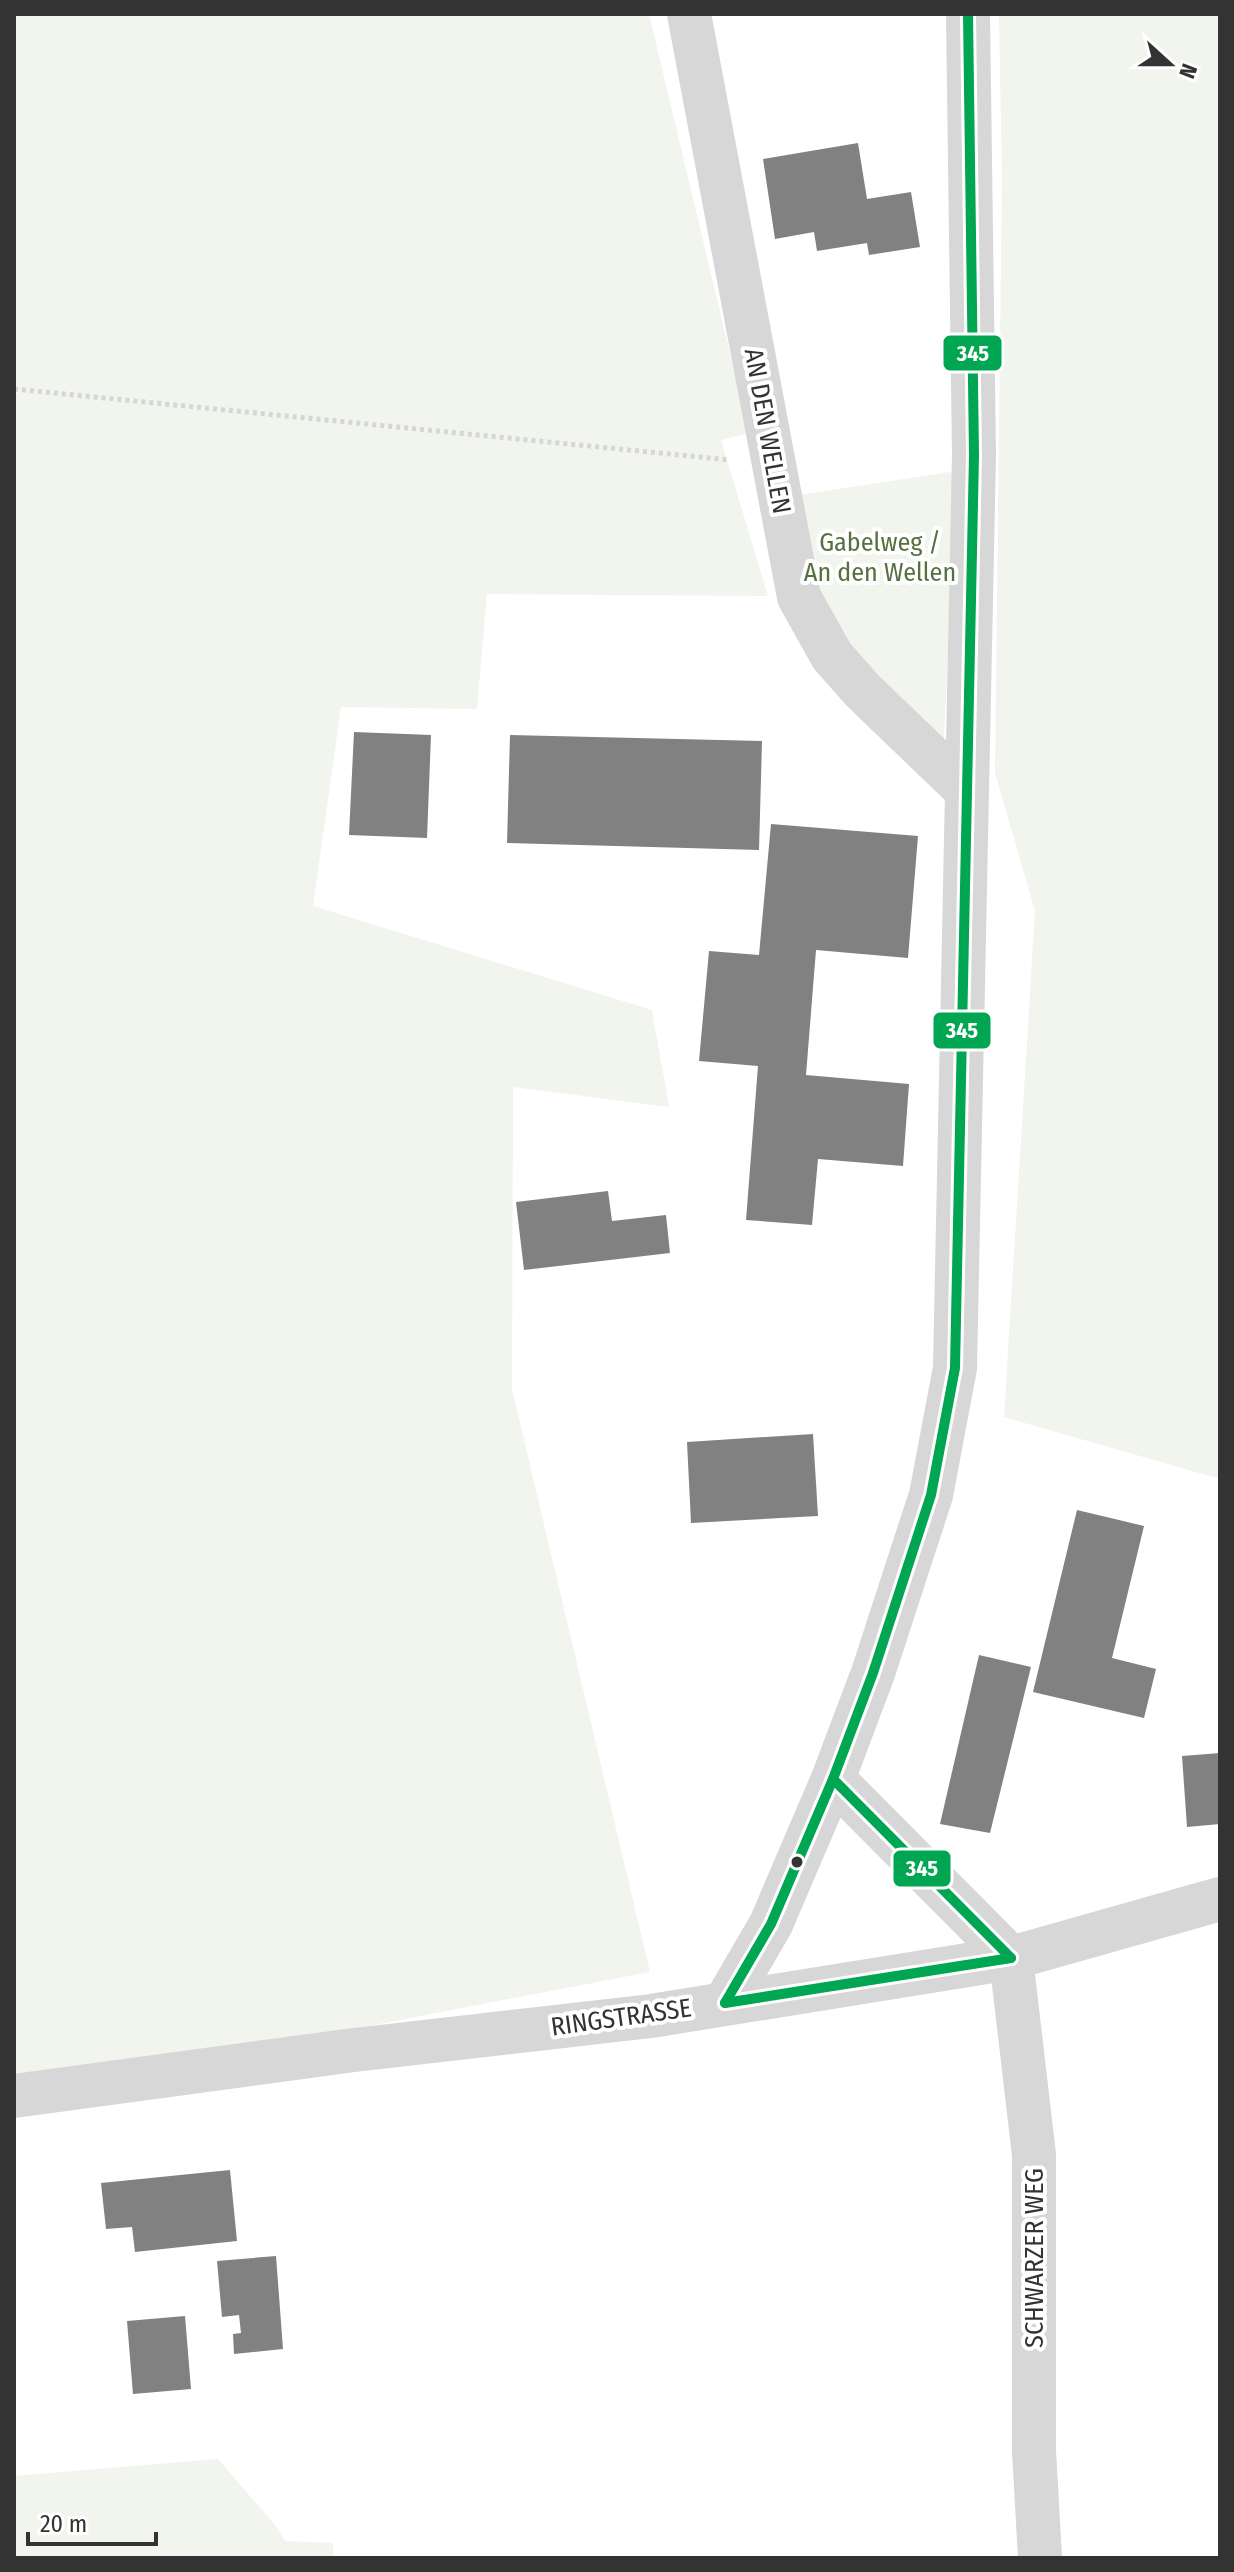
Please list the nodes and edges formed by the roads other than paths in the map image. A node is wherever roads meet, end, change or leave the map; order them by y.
1 (689, 14) edge
2 (968, 14) edge
3 (965, 789) junction
4 (833, 1779) junction
5 (1220, 1899) edge
6 (1011, 1958) junction
7 (725, 2003) junction
8 (14, 2096) edge
9 (1040, 2558) edge

1 - 3 street, AN DEN WELLEN
2 - 3 street
3 - 4 street
4 - 6 street
4 - 7 street
5 - 6 street, RINGSTRASSE
6 - 7 street, RINGSTRASSE
6 - 9 street, SCHWARZER WEG
7 - 8 street, RINGSTRASSE

